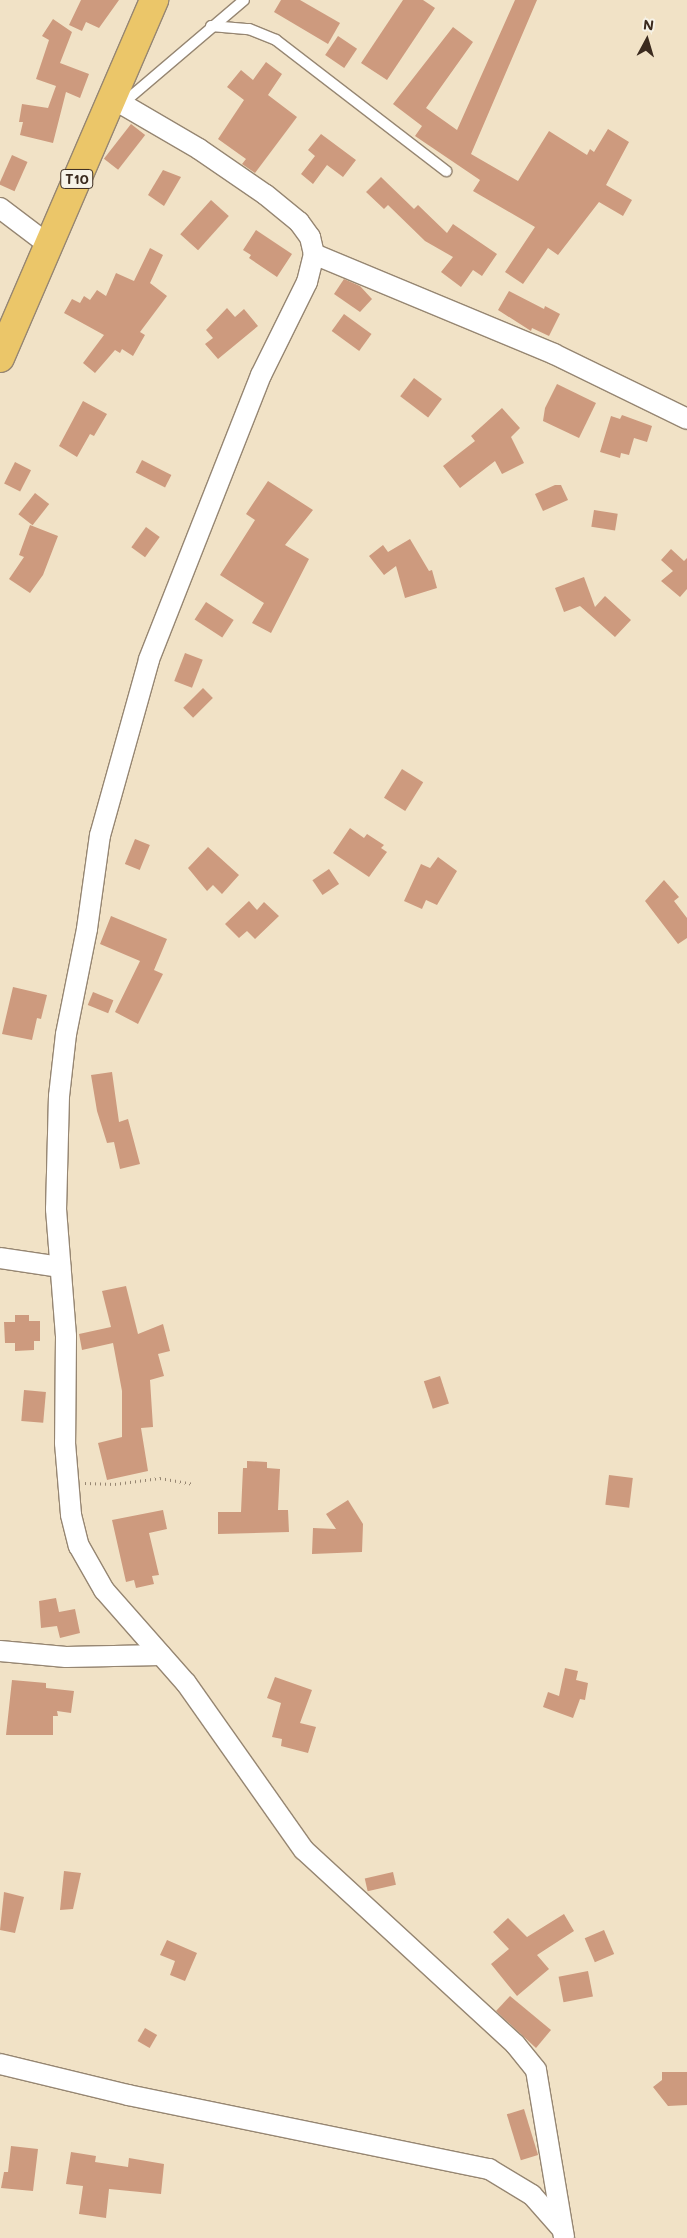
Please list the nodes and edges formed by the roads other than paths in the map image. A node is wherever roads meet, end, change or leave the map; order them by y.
1 (154, 0) edge
2 (244, 0) edge
3 (211, 26) junction
4 (116, 101) junction
5 (446, 171) dead end
6 (0, 208) edge
7 (50, 246) junction
8 (314, 254) junction
9 (0, 358) edge
10 (687, 419) edge
11 (0, 1258) edge
12 (60, 1267) junction
13 (0, 1651) edge
14 (161, 1655) junction
15 (0, 2064) edge
16 (563, 2233) edge

1 - 4 highway, T10
2 - 3 lane
3 - 4 lane
3 - 5 lane
4 - 7 highway, T10
4 - 8 street
6 - 7 street
7 - 9 highway, T10
8 - 10 street
8 - 12 street
11 - 12 street
12 - 14 street
13 - 14 street
14 - 16 street
15 - 16 street

